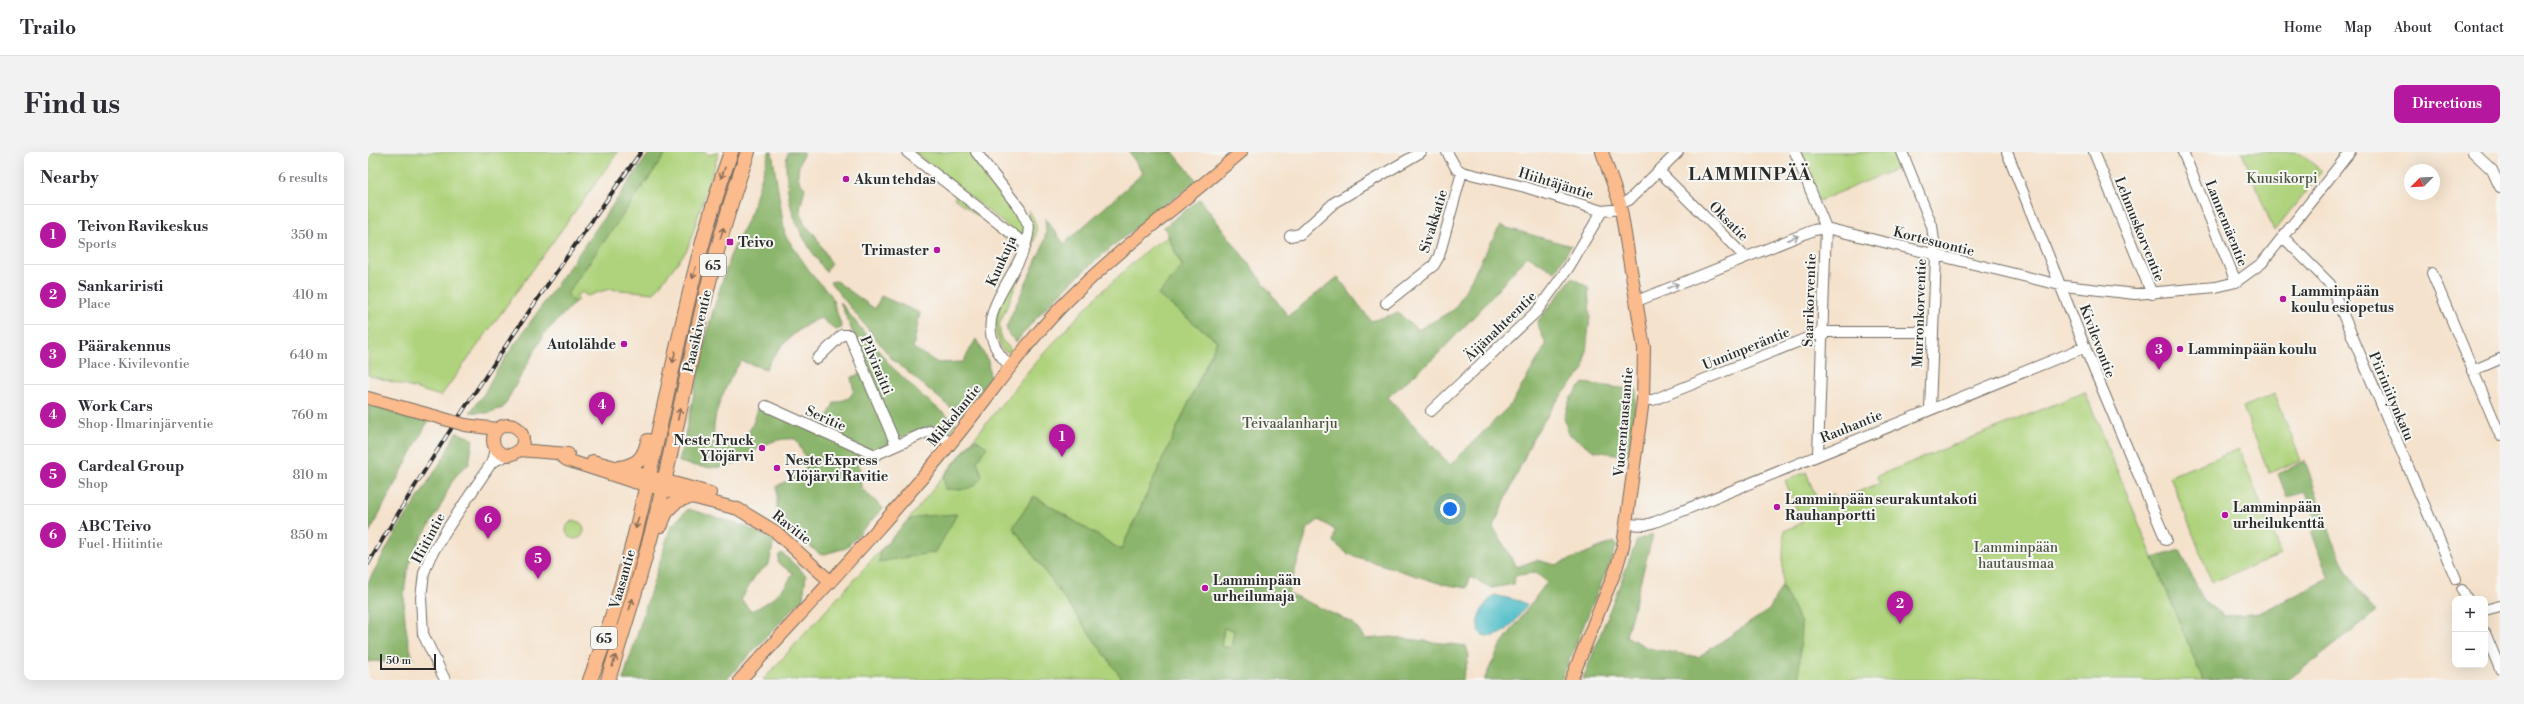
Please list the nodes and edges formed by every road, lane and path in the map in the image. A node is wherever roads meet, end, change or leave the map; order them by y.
1 (731, 152) edge
2 (748, 152) edge
3 (907, 152) edge
4 (976, 152) edge
5 (1241, 152) edge
6 (1421, 152) edge
7 (1447, 152) edge
8 (1602, 152) edge
9 (1678, 152) edge
10 (1795, 152) edge
11 (1902, 152) edge
12 (2007, 152) edge
13 (2094, 152) edge
14 (2183, 152) edge
15 (2350, 152) edge
16 (2473, 152) edge
17 (1660, 171) junction
18 (1462, 172) junction
19 (2500, 186) edge
20 (1620, 207) junction
21 (1602, 212) junction
22 (1826, 228) junction
23 (1290, 236) dead end
24 (2283, 237) junction
25 (1025, 244) junction
26 (1936, 256) junction
27 (1745, 257) junction
28 (2432, 273) dead end
29 (2236, 282) junction
30 (2060, 285) junction
31 (2152, 294) junction
32 (1636, 301) junction
33 (1386, 303) dead end
34 (1822, 332) junction
35 (1932, 332) junction
36 (2085, 347) junction
37 (817, 359) dead end
38 (2500, 359) edge
39 (1010, 366) junction
40 (2472, 371) junction
41 (667, 388) junction
42 (368, 398) edge
43 (1643, 400) junction
44 (766, 406) dead end
45 (1930, 409) junction
46 (1431, 411) dead end
47 (2500, 435) edge
48 (492, 437) junction
49 (951, 444) junction
50 (896, 445) junction
51 (517, 448) junction
52 (1818, 454) junction
53 (560, 455) junction
54 (492, 462) junction
55 (620, 468) junction
56 (647, 480) junction
57 (664, 484) junction
58 (694, 496) junction
59 (728, 505) junction
60 (1627, 524) junction
61 (2166, 540) dead end
62 (645, 559) junction
63 (2456, 579) dead end
64 (831, 582) junction
65 (2462, 590) dead end
66 (2465, 596) edge
67 (2500, 606) edge
68 (2488, 609) edge
69 (2488, 640) edge
70 (2500, 669) edge
71 (445, 680) edge
72 (590, 680) edge
73 (608, 680) edge
74 (740, 680) edge
75 (1571, 680) edge

1 -> 41 highway, Paasikiventie / 65
57 -> 2 highway, Paasikiventie / 65
3 - 25 street
4 - 25 street, Kuukuja
5 - 39 main road, Mikkolantie
6 - 23 street
7 - 18 street
8 - 20 main road, Vuorentaustantie
9 - 17 street
10 - 22 street, Saarikorventie
11 - 26 street, Murronkorventie
12 - 30 street, Kivilevontie
13 - 31 street, Lehmuskorventie
14 - 29 street, Lannemäentie
15 - 24 street
16 - 19 street
17 - 20 street
17 - 27 street, Oksatie
18 - 21 street, Hiihtäjäntie
18 - 33 street, Sivakkatie
20 - 21 street, Hiihtäjäntie
20 - 32 main road, Vuorentaustantie
21 - 46 street, Äijänahteentie
22 - 26 street, Kortesuontie
27 -> 22 street, Kortesuontie
22 - 34 street, Saarikorventie
24 - 29 street
24 - 63 street, Piiriniitynkatu
25 - 39 street, Kuukuja
26 - 30 street, Kortesuontie
26 - 35 street, Murronkorventie
32 -> 27 street, Kortesuontie
28 - 40 street
29 - 31 street, Kortesuontie
30 - 31 street, Kortesuontie
30 - 36 street, Kivilevontie
32 - 43 main road, Vuorentaustantie
34 - 35 street, Uuninperäntie
34 - 43 street, Uuninperäntie
34 - 52 street, Saarikorventie
35 - 45 street, Murronkorventie
36 - 45 street, Rauhantie
36 - 61 street, Kivilevontie
37 - 50 street, Pilviraitti
38 - 40 street
39 - 49 main road, Mikkolantie
40 - 47 street
41 - 55 highway
41 - 56 highway, Paasikiventie / 65
42 - 48 main road, bridge
43 - 60 main road, Vuorentaustantie
44 - 50 street, Seritie
45 - 52 street, Rauhantie
48 - 51 main road
48 - 51 main road
48 - 54 street, Hiitintie
49 - 50 street
49 - 64 main road, Mikkolantie
51 - 53 main road
51 - 54 street
52 - 60 street, Rauhantie
53 - 55 main road
53 - 56 main road
54 - 71 street, Hiitintie
55 - 56 main road
56 - 57 main road, Ravitie
56 -> 72 highway, Vaasantie / 65
57 - 58 main road, Ravitie
57 - 59 main road, Ravitie
57 - 62 highway, Vaasantie / 65
58 - 59 main road, Ravitie
58 - 62 highway, 65
59 - 64 main road, Ravitie
60 - 75 main road, Vuorentaustantie
73 -> 62 highway, Vaasantie / 65
64 - 74 main road, Mikkolantie
65 - 66 street
67 - 68 street
69 - 70 street

